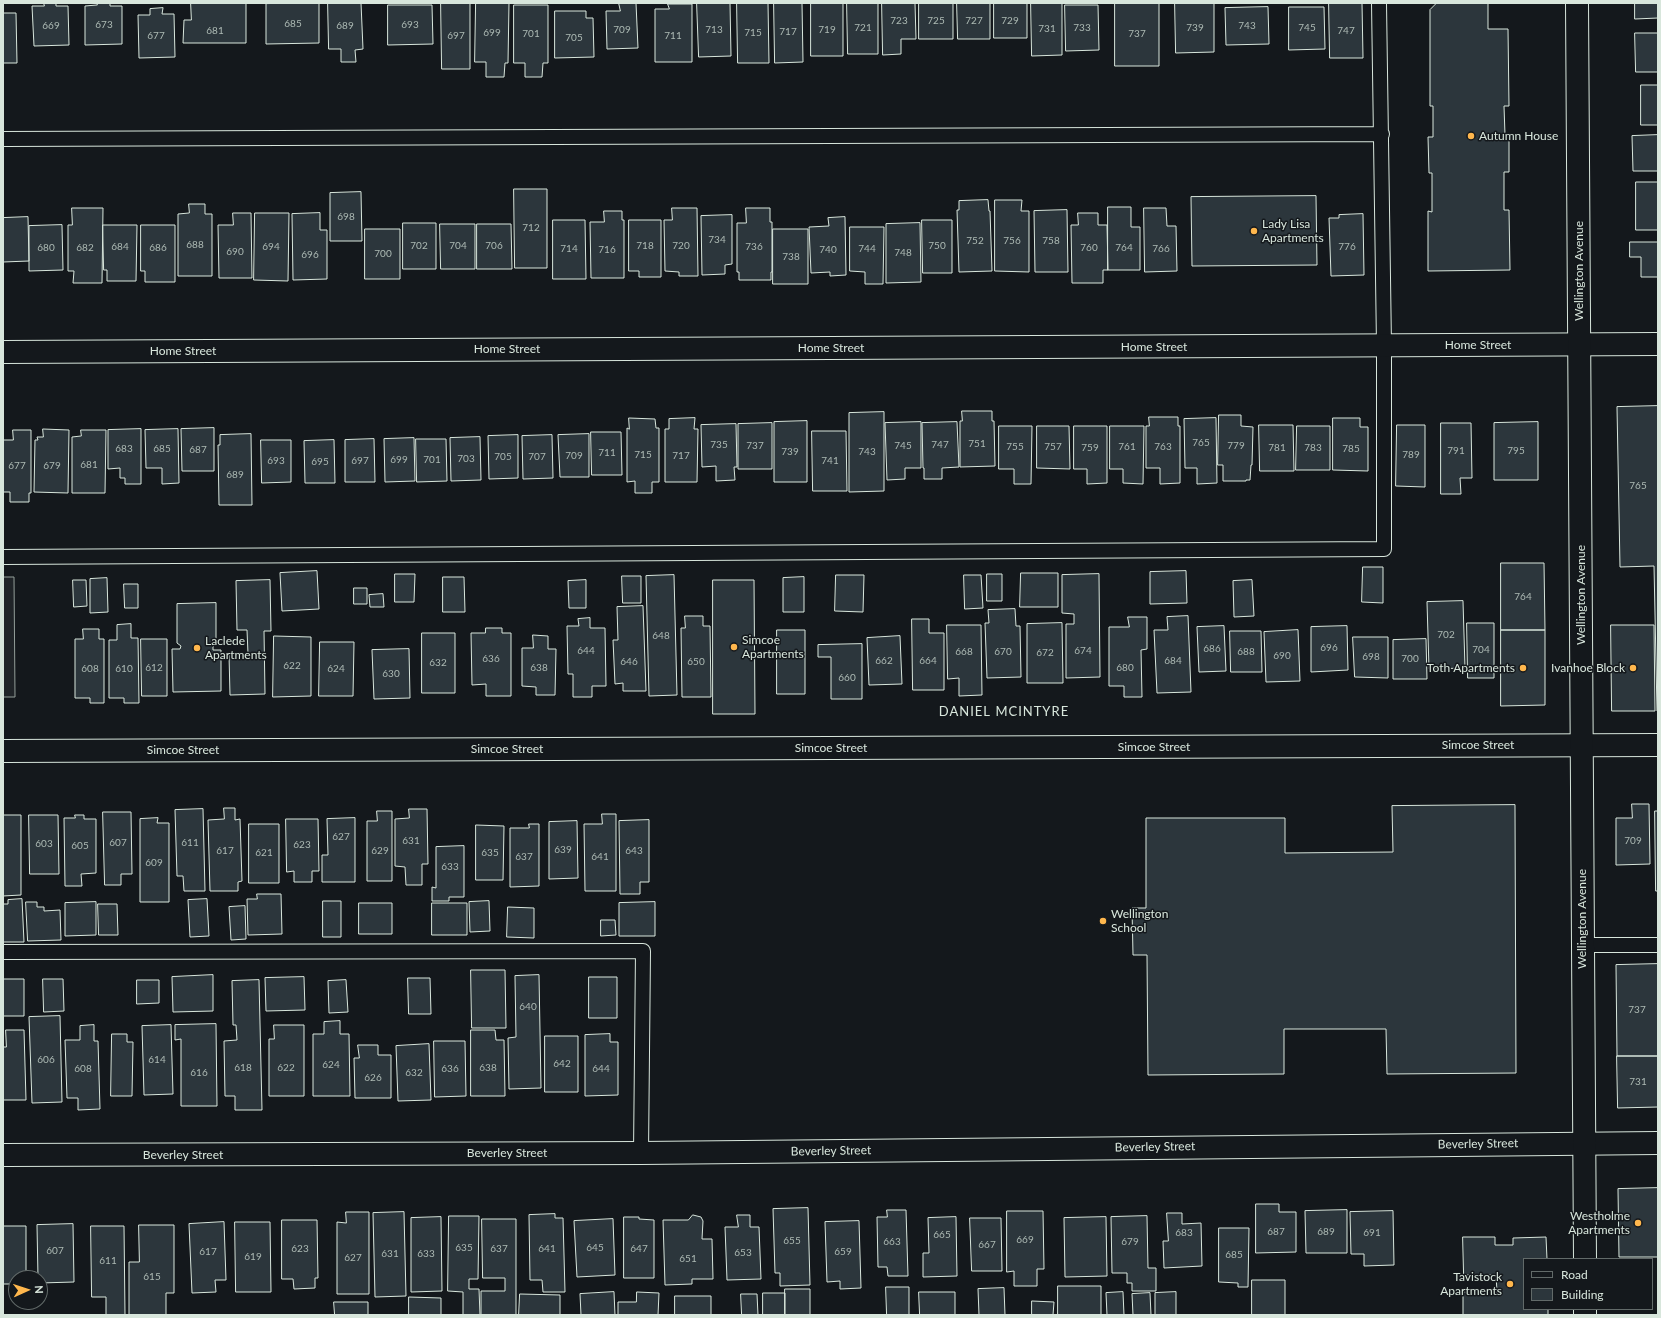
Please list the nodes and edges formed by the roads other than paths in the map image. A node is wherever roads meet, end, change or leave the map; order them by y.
1 (1379, 3) edge
2 (1577, 3) edge
3 (1382, 134) junction
4 (3, 139) edge
5 (1658, 344) edge
6 (1580, 345) junction
7 (1384, 346) junction
8 (3, 352) edge
9 (3, 557) edge
10 (1582, 745) junction
11 (1658, 745) edge
12 (3, 751) edge
13 (1658, 944) edge
14 (1582, 945) junction
15 (3, 952) edge
16 (1658, 1143) edge
17 (1585, 1144) junction
18 (641, 1153) junction
19 (3, 1155) edge
20 (1585, 1258) edge

1 - 3 lane
2 - 6 street, Wellington Avenue
3 - 4 lane
3 - 7 lane
5 - 6 street, Home Street
6 - 7 street, Home Street
6 - 10 street, Wellington Avenue
7 - 8 street, Home Street
7 - 9 lane
10 - 11 street, Simcoe Street
10 - 12 street, Simcoe Street
10 - 14 street, Wellington Avenue
13 - 14 lane
14 - 17 street, Wellington Avenue
15 - 18 lane
16 - 17 street, Beverley Street
17 - 18 street, Beverley Street
17 - 20 street, Wellington Avenue
18 - 19 street, Beverley Street

